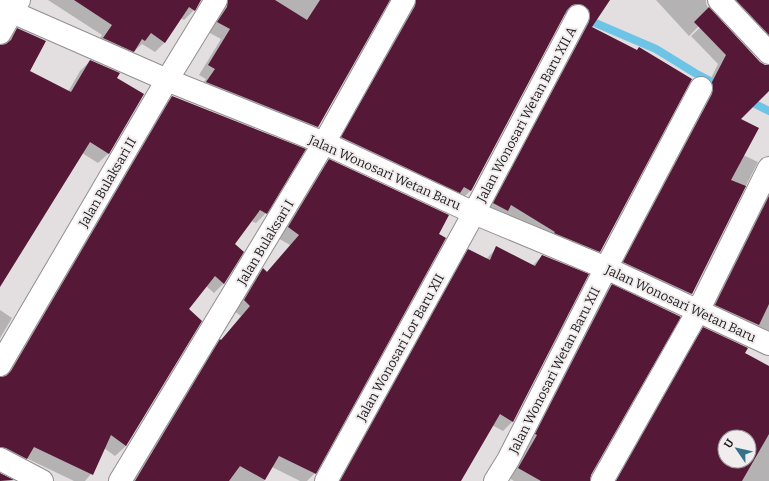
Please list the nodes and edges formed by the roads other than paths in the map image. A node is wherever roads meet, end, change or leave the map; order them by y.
1 (216, 0) edge
2 (404, 0) edge
3 (719, 0) edge
4 (11, 5) edge
5 (578, 16) dead end
6 (0, 33) edge
7 (769, 53) edge
8 (167, 80) junction
9 (701, 88) dead end
10 (324, 144) junction
11 (769, 168) edge
12 (474, 213) junction
13 (606, 268) junction
14 (698, 311) junction
15 (769, 344) edge
16 (0, 365) edge
17 (0, 459) edge
18 (42, 481) edge
19 (120, 481) edge
20 (326, 481) edge
21 (495, 481) edge
22 (602, 481) edge

1 - 8 street, Jalan Bulaksari II
2 - 10 street, Jalan Bulaksari I
3 - 7 street
4 - 6 street
4 - 8 street, Jalan Wonosari Wetan Baru
5 - 12 street, Jalan Wonosari Wetan Baru XII A
8 - 10 street, Jalan Wonosari Wetan Baru
8 - 16 street, Jalan Bulaksari II
9 - 13 street, Jalan Wonosari Wetan Baru XII
10 - 12 street, Jalan Wonosari Wetan Baru
10 - 19 street, Jalan Bulaksari I
11 - 14 street
12 - 13 street, Jalan Wonosari Wetan Baru
12 - 20 street, Jalan Wonosari Lor Baru XII
13 - 14 street, Jalan Wonosari Wetan Baru
13 - 21 street, Jalan Wonosari Wetan Baru XII
14 - 15 street, Jalan Wonosari Wetan Baru
14 - 22 street
17 - 18 street

